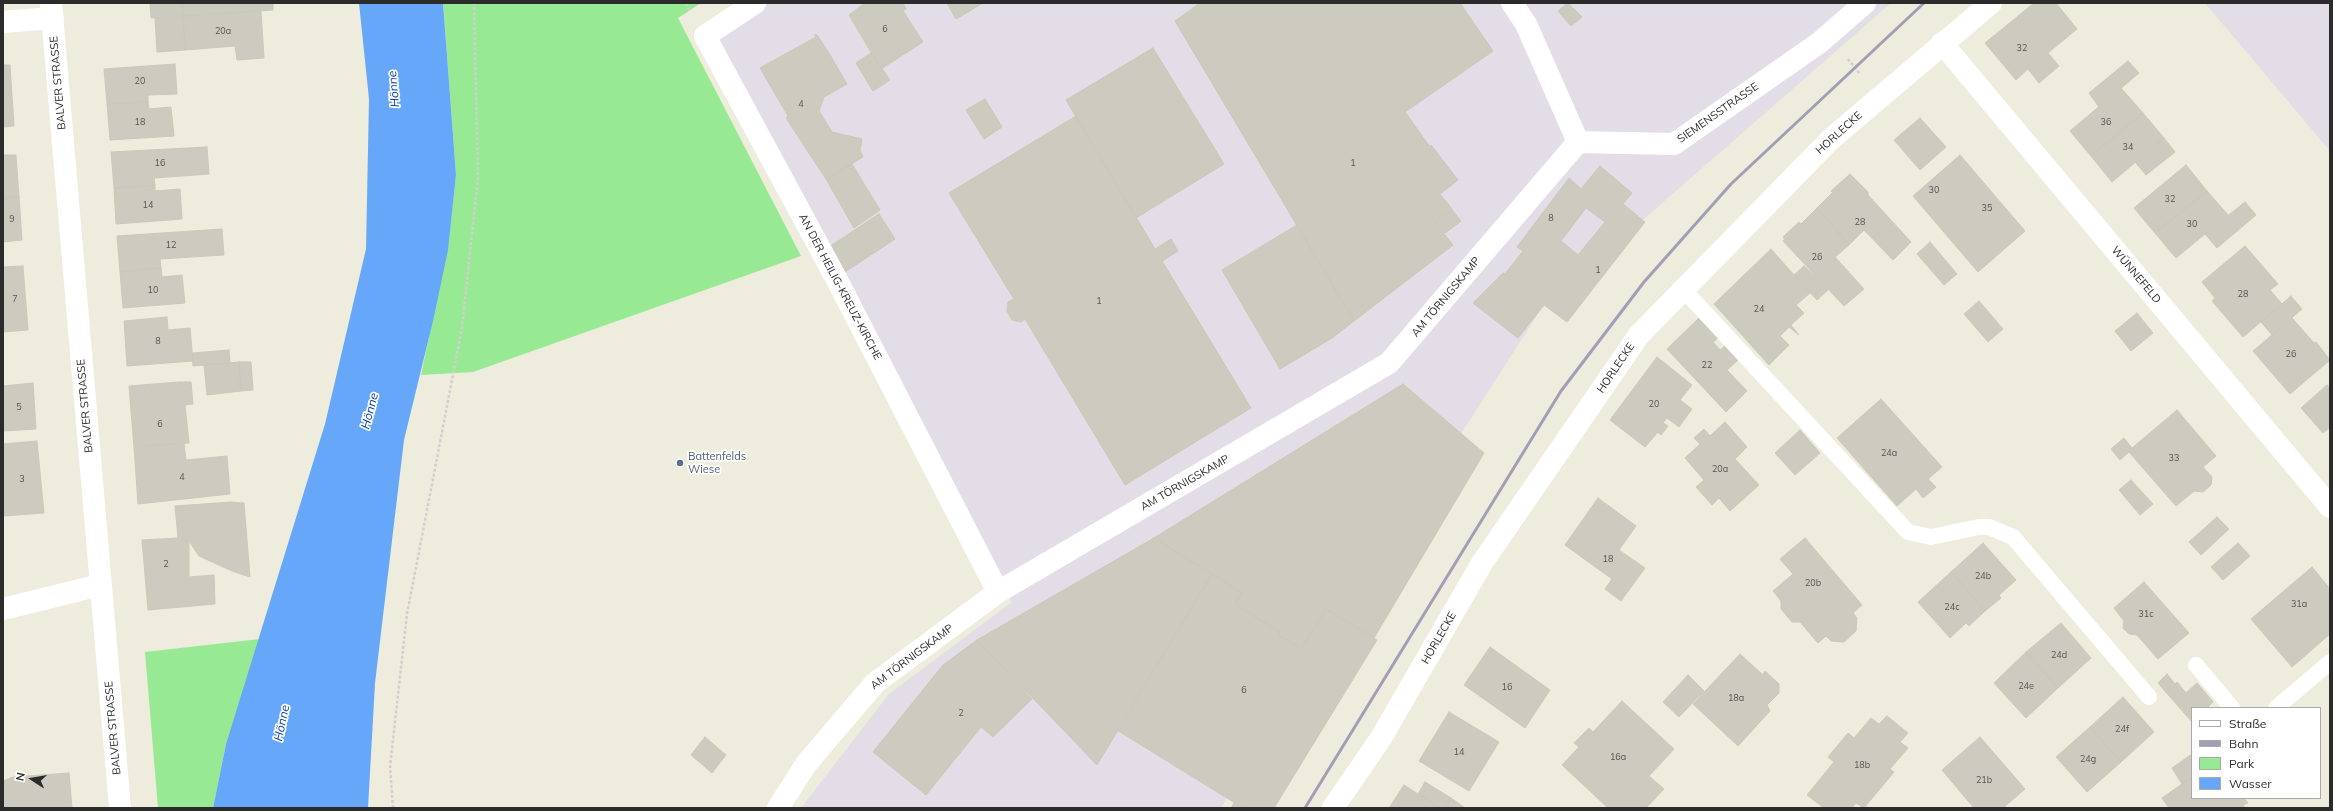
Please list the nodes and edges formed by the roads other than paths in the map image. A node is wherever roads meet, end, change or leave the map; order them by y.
1 (755, 3) edge
2 (1512, 3) edge
3 (1864, 3) edge
4 (1991, 3) edge
5 (52, 11) edge
6 (3, 22) edge
7 (1942, 43) junction
8 (1578, 142) junction
9 (1683, 289) junction
10 (2330, 507) edge
11 (100, 585) junction
12 (998, 592) junction
13 (3, 609) edge
14 (2330, 662) edge
15 (2196, 665) dead end
16 (2149, 697) dead end
17 (2231, 707) edge
18 (2277, 707) edge
19 (120, 808) edge
20 (778, 808) edge
21 (1332, 808) edge

1 - 12 street, AN DER HEILIG-KREUZ-KIRCHE
2 - 8 street
3 - 8 street, SIEMENSSTRASSE
4 - 7 street, HORLECKE
5 - 6 street
5 - 11 street, BALVER STRASSE
7 - 9 street, HORLECKE
7 - 10 street, WÜNNEFELD
8 - 12 street, AM TÖRNIGSKAMP
9 - 16 lane
9 - 21 street, HORLECKE
11 - 13 street
11 - 19 street, BALVER STRASSE
12 - 20 street, AM TÖRNIGSKAMP
14 - 18 lane
15 - 17 lane

